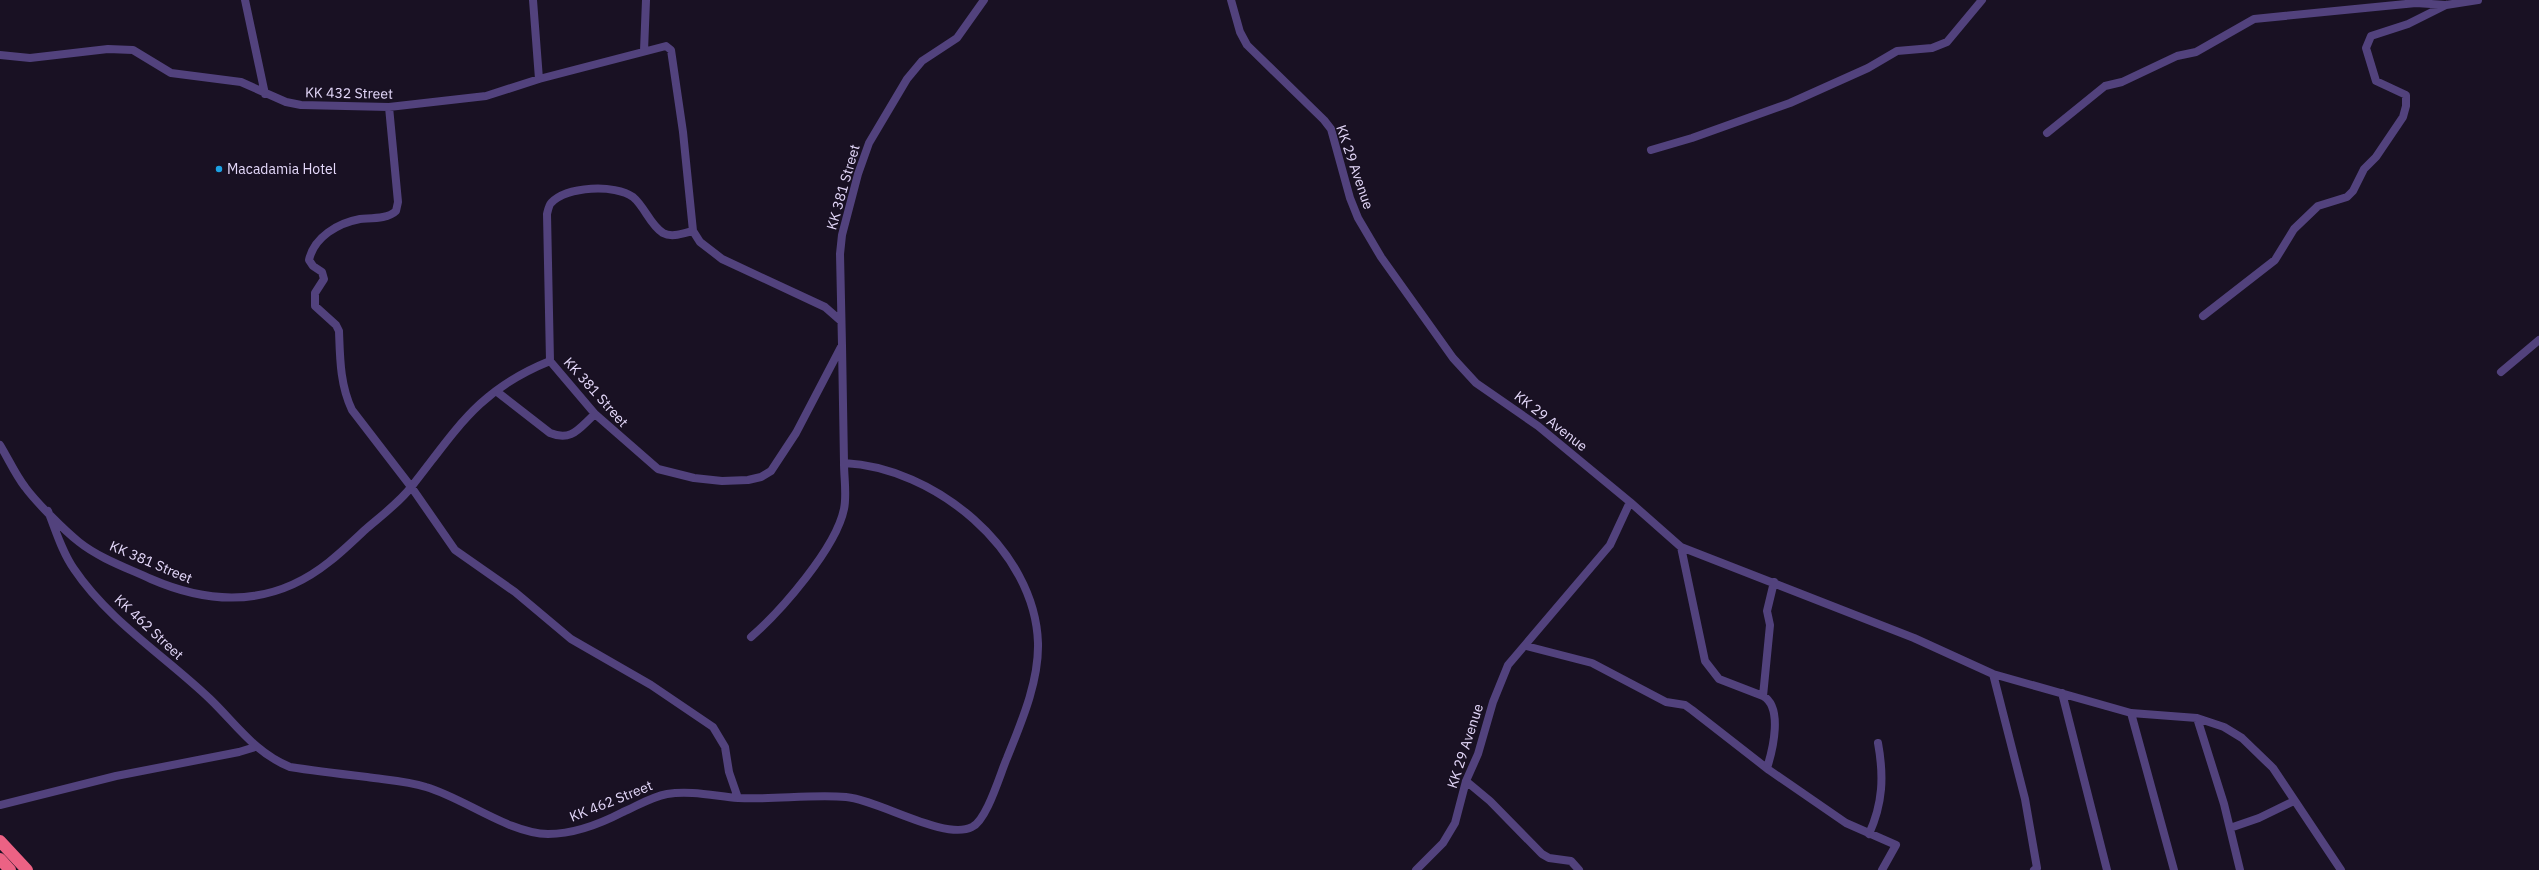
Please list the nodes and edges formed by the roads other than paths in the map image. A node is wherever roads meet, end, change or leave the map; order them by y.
1 (245, 0) edge
2 (533, 0) edge
3 (646, 0) edge
4 (984, 0) edge
5 (1231, 0) edge
6 (1982, 0) edge
7 (2478, 0) edge
8 (2446, 5) junction
9 (644, 51) junction
10 (0, 55) edge
11 (539, 79) junction
12 (265, 94) junction
13 (389, 107) junction
14 (2047, 133) dead end
15 (1651, 150) dead end
16 (693, 232) junction
17 (2203, 316) dead end
18 (841, 321) junction
19 (2539, 340) edge
20 (842, 346) junction
21 (550, 361) junction
22 (2501, 372) dead end
23 (496, 391) junction
24 (595, 414) junction
25 (0, 445) edge
26 (844, 463) junction
27 (412, 488) junction
28 (1630, 502) junction
29 (48, 511) junction
30 (1681, 547) junction
31 (1774, 582) junction
32 (751, 637) dead end
33 (1526, 646) junction
34 (1993, 674) junction
35 (2062, 693) junction
36 (1762, 696) junction
37 (2131, 712) junction
38 (2197, 718) junction
39 (1878, 744) dead end
40 (255, 747) junction
41 (1767, 768) junction
42 (1466, 781) junction
43 (738, 798) junction
44 (2294, 801) junction
45 (0, 805) edge
46 (2230, 828) junction
47 (1869, 834) junction
48 (0, 841) edge
49 (0, 860) edge
50 (10, 870) edge
51 (27, 870) edge
52 (1416, 870) edge
53 (1579, 870) edge
54 (1882, 870) edge
55 (2034, 870) edge
56 (2107, 870) edge
57 (2174, 870) edge
58 (2240, 870) edge
59 (2341, 870) edge

1 - 12 street
2 - 11 street
3 - 9 street
4 - 18 street, KK 381 Street
5 - 28 street, KK 29 Avenue
6 - 15 street
7 - 8 street
8 - 14 street
8 - 17 street
9 - 11 street, KK 432 Street
9 - 16 street, KK 432 Street
10 - 12 street, KK 432 Street
11 - 13 street, KK 432 Street
12 - 13 street, KK 432 Street
13 - 27 street
16 - 18 street
16 - 21 street
18 - 20 street, KK 381 Street
19 - 22 street
20 - 24 street, KK 381 Street
20 - 26 street
21 - 23 street, KK 381 Street
21 - 24 street, KK 381 Street
23 - 24 street
23 - 27 street, KK 381 Street
25 - 29 street, KK 381 Street
26 - 32 street
26 - 43 street, KK 462 Street
27 - 29 street, KK 381 Street
27 - 43 street
28 - 30 street
28 - 33 street, KK 29 Avenue
29 - 40 street, KK 462 Street
30 - 31 street
30 - 36 street
31 - 34 street
31 - 36 street
33 - 41 street
33 - 42 street, KK 29 Avenue
34 - 35 street
34 - 55 street
35 - 37 street
35 - 56 street
36 - 41 street
37 - 38 street
37 - 57 street
38 - 44 street
38 - 46 street
39 - 47 street
40 - 43 street, KK 462 Street
40 - 45 street
41 - 47 street
42 - 52 street, KK 29 Avenue
42 - 53 street
44 - 46 street
44 - 59 street
46 - 58 street
47 - 54 street
48 - 51 highway
49 - 50 highway

